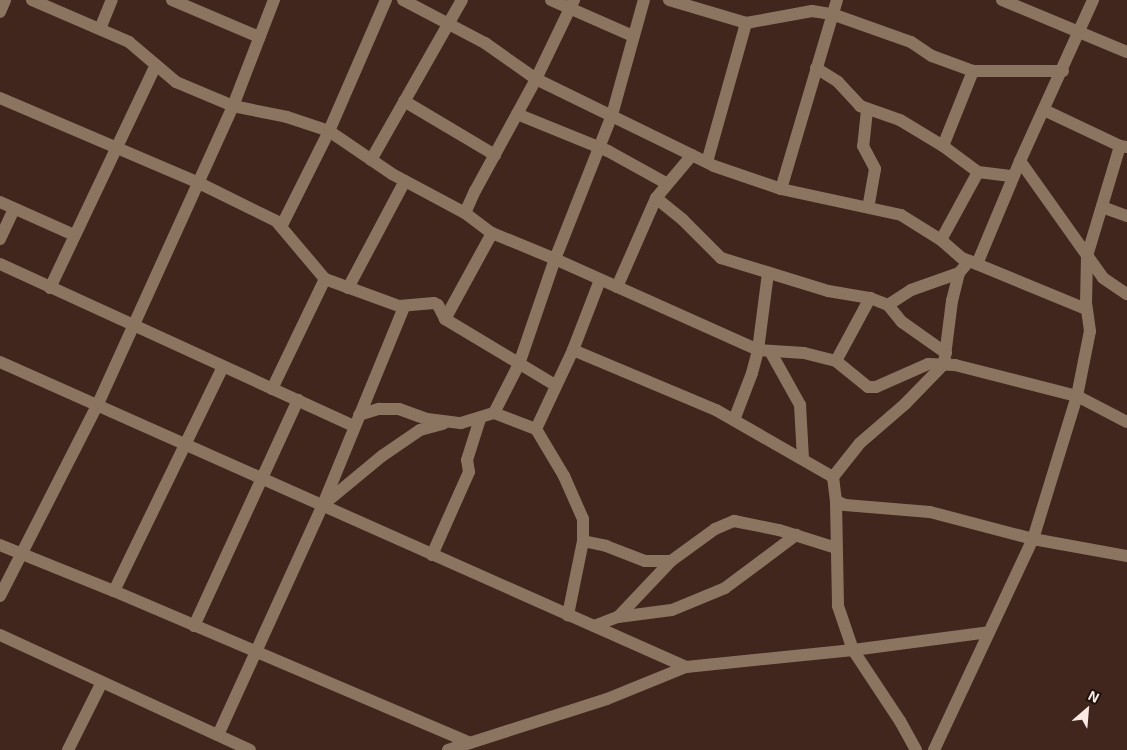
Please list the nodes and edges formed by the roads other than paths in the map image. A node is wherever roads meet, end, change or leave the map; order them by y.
1 (5, 0) edge
2 (32, 0) edge
3 (112, 0) edge
4 (172, 0) edge
5 (274, 0) edge
6 (386, 0) edge
7 (403, 0) edge
8 (462, 0) edge
9 (552, 0) edge
10 (644, 0) edge
11 (669, 0) edge
12 (838, 0) edge
13 (1002, 0) edge
14 (1093, 0) edge
15 (572, 4) edge
16 (0, 12) edge
17 (832, 14) junction
18 (449, 23) junction
19 (746, 23) junction
20 (100, 30) junction
21 (1078, 32) junction
22 (633, 36) junction
23 (259, 37) junction
24 (1127, 52) edge
25 (156, 65) junction
26 (816, 68) junction
27 (973, 71) junction
28 (1063, 71) junction
29 (536, 79) junction
30 (0, 98) edge
31 (404, 101) junction
32 (233, 106) junction
33 (867, 110) junction
34 (1044, 110) junction
35 (517, 114) junction
36 (612, 116) junction
37 (329, 132) junction
38 (943, 146) junction
39 (116, 147) junction
40 (600, 147) junction
41 (1124, 147) edge
42 (495, 154) junction
43 (692, 155) junction
44 (371, 160) junction
45 (1020, 161) junction
46 (707, 162) junction
47 (978, 172) junction
48 (1014, 176) junction
49 (405, 181) junction
50 (197, 182) junction
51 (666, 183) junction
52 (781, 189) junction
53 (656, 198) junction
54 (0, 202) edge
55 (868, 206) junction
56 (1102, 207) junction
57 (14, 208) junction
58 (465, 213) junction
59 (1127, 216) edge
60 (282, 225) junction
61 (492, 233) junction
62 (74, 235) junction
63 (0, 239) edge
64 (942, 240) junction
65 (1087, 256) junction
66 (555, 259) junction
67 (973, 263) junction
68 (0, 264) edge
69 (959, 272) junction
70 (768, 273) junction
71 (325, 279) junction
72 (600, 280) junction
73 (617, 287) junction
74 (50, 288) junction
75 (348, 288) junction
76 (1127, 294) edge
77 (870, 298) junction
78 (888, 305) junction
79 (404, 307) junction
80 (1086, 309) junction
81 (445, 319) junction
82 (132, 326) junction
83 (573, 350) junction
84 (764, 350) junction
85 (945, 358) junction
86 (836, 361) junction
87 (0, 362) edge
88 (519, 364) junction
89 (223, 367) junction
90 (555, 385) junction
91 (272, 389) junction
92 (1077, 396) junction
93 (298, 400) junction
94 (97, 406) junction
95 (494, 414) junction
96 (480, 419) junction
97 (734, 420) junction
98 (357, 421) junction
99 (450, 422) junction
100 (1127, 422) edge
101 (536, 429) junction
102 (185, 445) junction
103 (803, 459) junction
104 (833, 477) junction
105 (262, 480) junction
106 (836, 501) junction
107 (322, 507) junction
108 (796, 535) junction
109 (1033, 539) junction
110 (583, 541) junction
111 (0, 544) edge
112 (836, 548) junction
113 (22, 554) junction
114 (432, 555) junction
115 (1127, 556) edge
116 (671, 561) junction
117 (114, 591) junction
118 (0, 596) edge
119 (568, 615) junction
120 (618, 617) junction
121 (194, 626) junction
122 (594, 626) junction
123 (989, 632) junction
124 (0, 635) edge
125 (853, 650) junction
126 (256, 652) junction
127 (686, 667) junction
128 (102, 682) junction
129 (218, 735) junction
130 (470, 743) junction
131 (68, 750) edge
132 (250, 750) edge
133 (448, 750) edge
134 (916, 750) edge
135 (934, 750) edge

1 - 16 street
2 - 20 street
3 - 20 street
4 - 23 street
5 - 23 street
6 - 37 street
7 - 18 street
8 - 18 street
9 - 15 street
10 - 22 street
11 - 19 street
12 - 17 street
13 - 21 street
14 - 21 street
15 - 22 street
15 - 29 street
17 - 19 street
17 - 26 street
17 - 27 street
18 - 29 street
18 - 31 street
19 - 46 street
20 - 25 street
21 - 24 street
21 - 28 street
22 - 36 street
23 - 32 street
25 - 32 street
25 - 39 street
26 - 33 street
26 - 52 street
27 - 28 street
27 - 38 street
28 - 34 street
29 - 35 street
29 - 36 street
30 - 39 street
31 - 42 street
31 - 44 street
32 - 37 street
32 - 50 street
33 - 38 street
33 - 55 street
34 - 41 street
34 - 45 street
35 - 40 street
35 - 42 street
36 - 40 street
36 - 43 street
37 - 44 street
37 - 60 street
38 - 47 street
39 - 50 street
39 - 62 street
40 - 51 street
40 - 66 street
41 - 56 street
42 - 58 street
43 - 46 street
43 - 51 street
44 - 49 street
45 - 48 street
45 - 65 street
46 - 52 street
47 - 48 street
47 - 64 street
48 - 67 street
49 - 58 street
49 - 75 street
50 - 60 street
50 - 82 street
51 - 53 street
52 - 55 street
53 - 70 street
53 - 73 street
54 - 57 street
55 - 64 street
56 - 59 street
56 - 65 street
57 - 62 street
57 - 63 street
58 - 61 street
60 - 71 street
61 - 66 street
61 - 81 street
62 - 74 street
64 - 67 street
65 - 76 street
65 - 80 street
66 - 72 street
66 - 88 street
67 - 69 street
67 - 80 street
68 - 74 street
69 - 78 street
69 - 85 street
70 - 77 street
70 - 84 street
71 - 75 street
71 - 91 street
72 - 73 street
72 - 83 street
73 - 84 street
74 - 82 street
75 - 79 street
77 - 78 street
77 - 86 street
78 - 85 street
79 - 81 street
79 - 98 street
80 - 92 street
81 - 88 street
82 - 89 street
82 - 94 street
83 - 90 street
83 - 97 street
84 - 86 street
84 - 97 street
84 - 103 street
85 - 86 street
85 - 92 street
85 - 104 street
87 - 94 street
88 - 90 street
88 - 95 street
89 - 91 street
89 - 102 street
90 - 101 street
91 - 93 street
92 - 100 street
92 - 109 street
93 - 98 street
93 - 105 street
94 - 102 street
94 - 113 street
95 - 96 street
95 - 101 street
96 - 99 street
96 - 114 street
97 - 103 street
98 - 99 street
98 - 107 street
99 - 107 street
101 - 110 street
102 - 105 street
102 - 117 street
103 - 104 street
104 - 106 street
105 - 107 street
105 - 121 street
106 - 109 street
106 - 112 street
107 - 114 street
107 - 126 street
108 - 112 street
108 - 116 street
108 - 120 street
109 - 115 street
109 - 123 street
110 - 116 street
110 - 119 street
111 - 113 street
112 - 125 street
113 - 117 street
113 - 118 street
114 - 119 street
116 - 120 street
117 - 121 street
119 - 122 street
120 - 122 street
121 - 126 street
122 - 127 street
123 - 125 street
123 - 135 street
124 - 128 street
125 - 127 street
125 - 134 street
126 - 129 street
126 - 130 street
127 - 130 street
128 - 129 street
128 - 131 street
129 - 132 street
130 - 133 street

